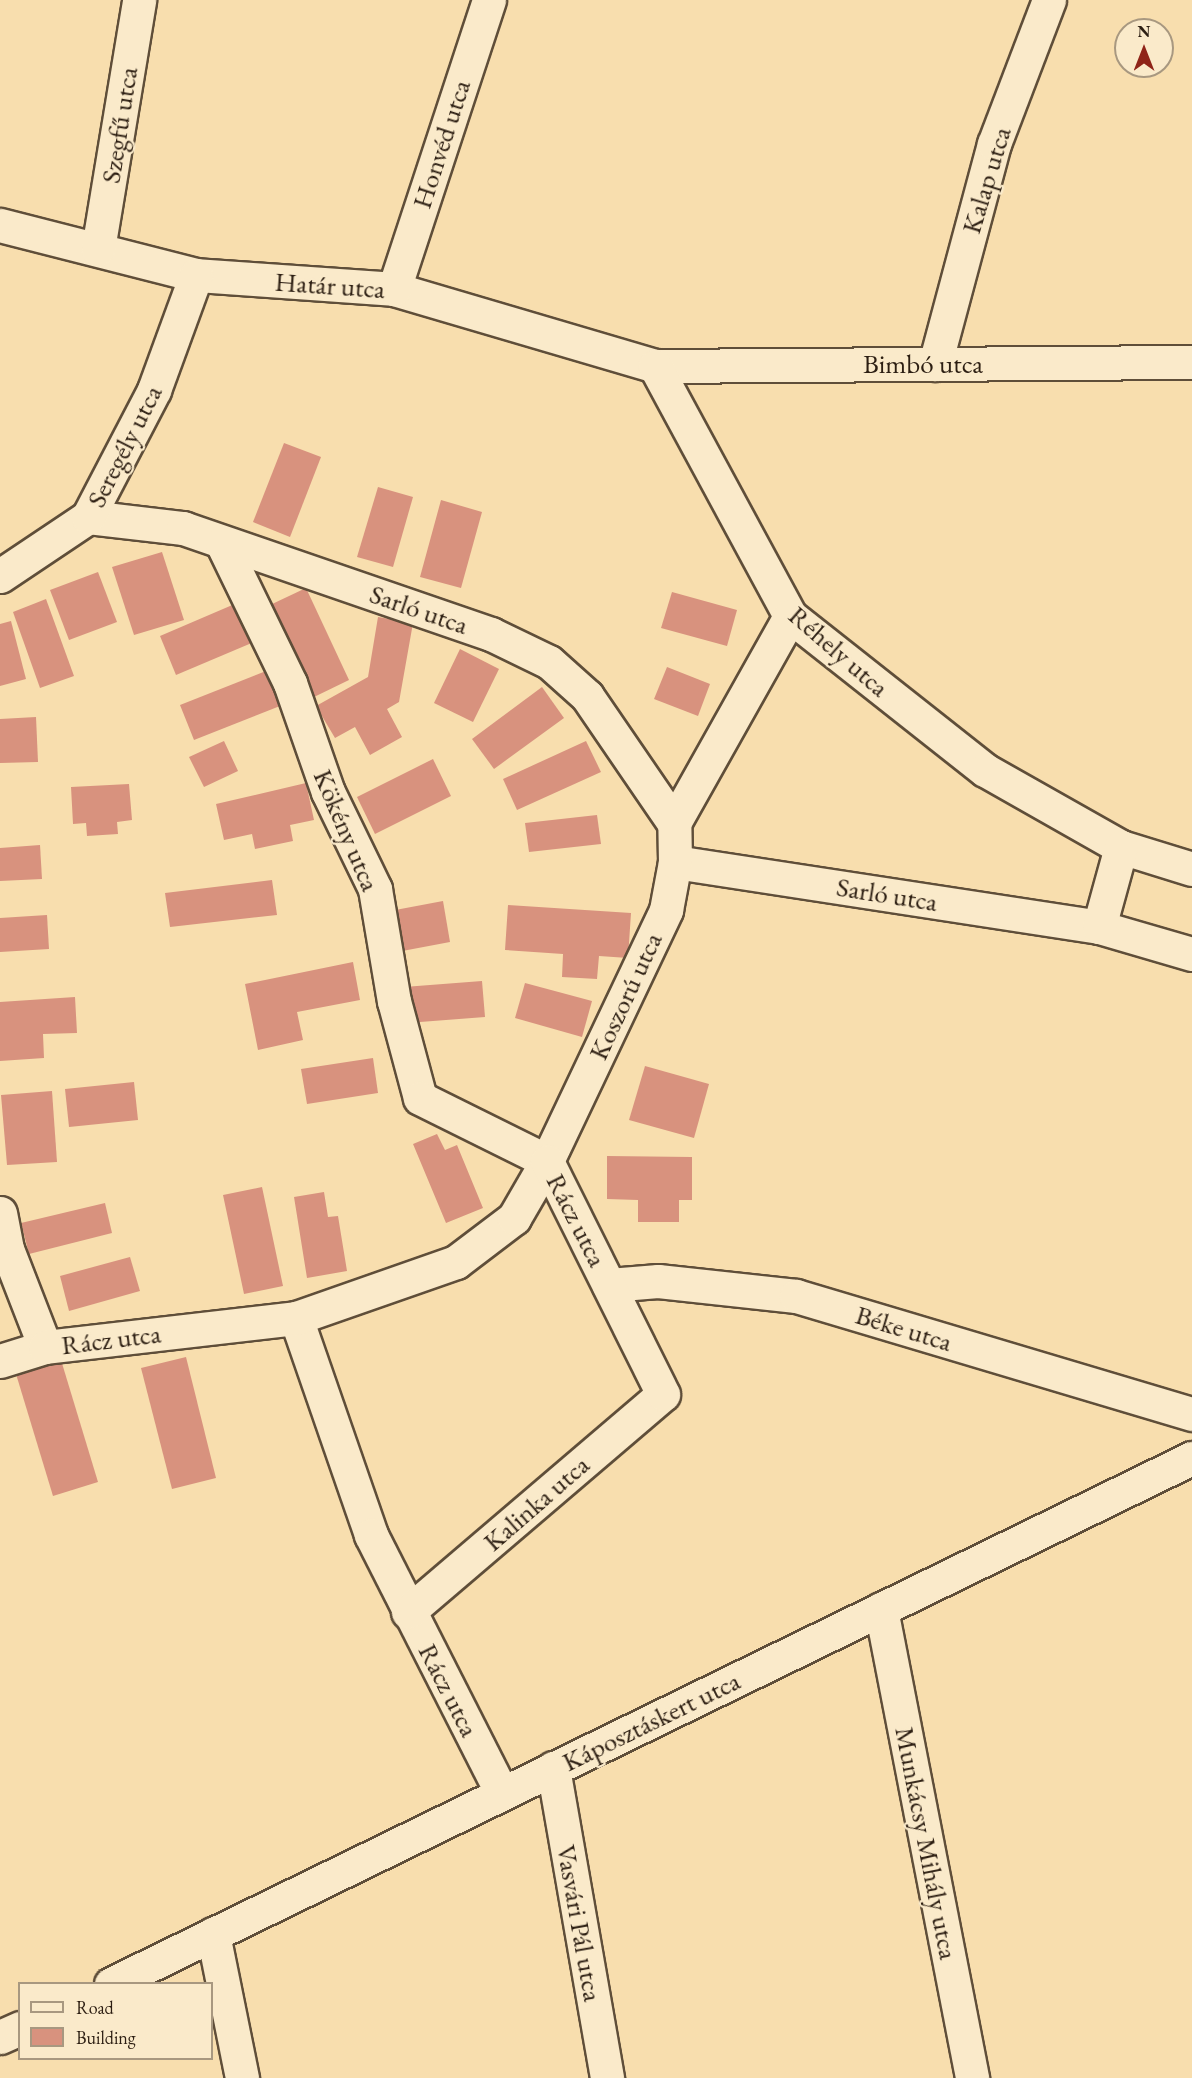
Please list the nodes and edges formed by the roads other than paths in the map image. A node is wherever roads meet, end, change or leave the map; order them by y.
1 (139, 0) edge
2 (489, 0) edge
3 (1049, 0) edge
4 (0, 225) edge
5 (98, 249) junction
6 (196, 275) junction
7 (394, 289) junction
8 (1192, 362) edge
9 (934, 364) junction
10 (655, 366) junction
11 (88, 517) junction
12 (222, 543) junction
13 (0, 576) edge
14 (790, 616) junction
15 (674, 823) junction
16 (1121, 847) junction
17 (675, 862) junction
18 (1192, 869) edge
19 (1099, 927) junction
20 (1192, 954) edge
21 (547, 1161) junction
22 (0, 1212) edge
23 (609, 1285) junction
24 (296, 1318) junction
25 (45, 1347) junction
26 (0, 1361) edge
27 (663, 1394) joint
28 (1192, 1414) edge
29 (1192, 1458) edge
30 (881, 1608) junction
31 (408, 1612) junction
32 (553, 1768) junction
33 (502, 1793) junction
34 (213, 1934) junction
35 (113, 1982) edge
36 (18, 2029) edge
37 (0, 2037) edge
38 (242, 2078) edge
39 (607, 2078) edge
40 (972, 2078) edge

1 - 5 street, Szegfű utca
2 - 7 street, Honvéd utca
3 - 9 street, Kalap utca
4 - 5 street, Határ utca
5 - 6 street, Határ utca
6 - 7 street, Határ utca
6 - 11 street, Seregély utca
7 - 10 street, Határ utca
8 - 9 street, Bimbó utca
9 - 10 street, Bimbó utca
10 - 14 street, Réhely utca
11 - 12 street, Sarló utca
11 - 13 street, Seregély utca
12 - 15 street, Sarló utca
12 - 21 street, Kökény utca
14 - 15 street
14 - 16 street, Réhely utca
15 - 17 street, Koszorú utca
16 - 18 street, Réhely utca
16 - 19 street
17 - 19 street, Sarló utca
17 - 21 street, Koszorú utca
19 - 20 street
21 - 23 street, Rácz utca
21 - 24 street, Rácz utca
22 - 25 street
23 - 27 street, Rácz utca
23 - 28 street, Béke utca
24 - 25 street, Rácz utca
24 - 31 street, Rácz utca
25 - 26 street, Rácz utca
27 - 31 street, Kalinka utca
29 - 30 street, Káposztáskert utca
30 - 32 street, Káposztáskert utca
30 - 40 street, Munkácsy Mihály utca
31 - 33 street, Rácz utca
32 - 33 street, Káposztáskert utca
32 - 39 street, Vasvári Pál utca
33 - 34 street, Káposztáskert utca
34 - 35 street, Káposztáskert utca
34 - 38 street
36 - 37 street

